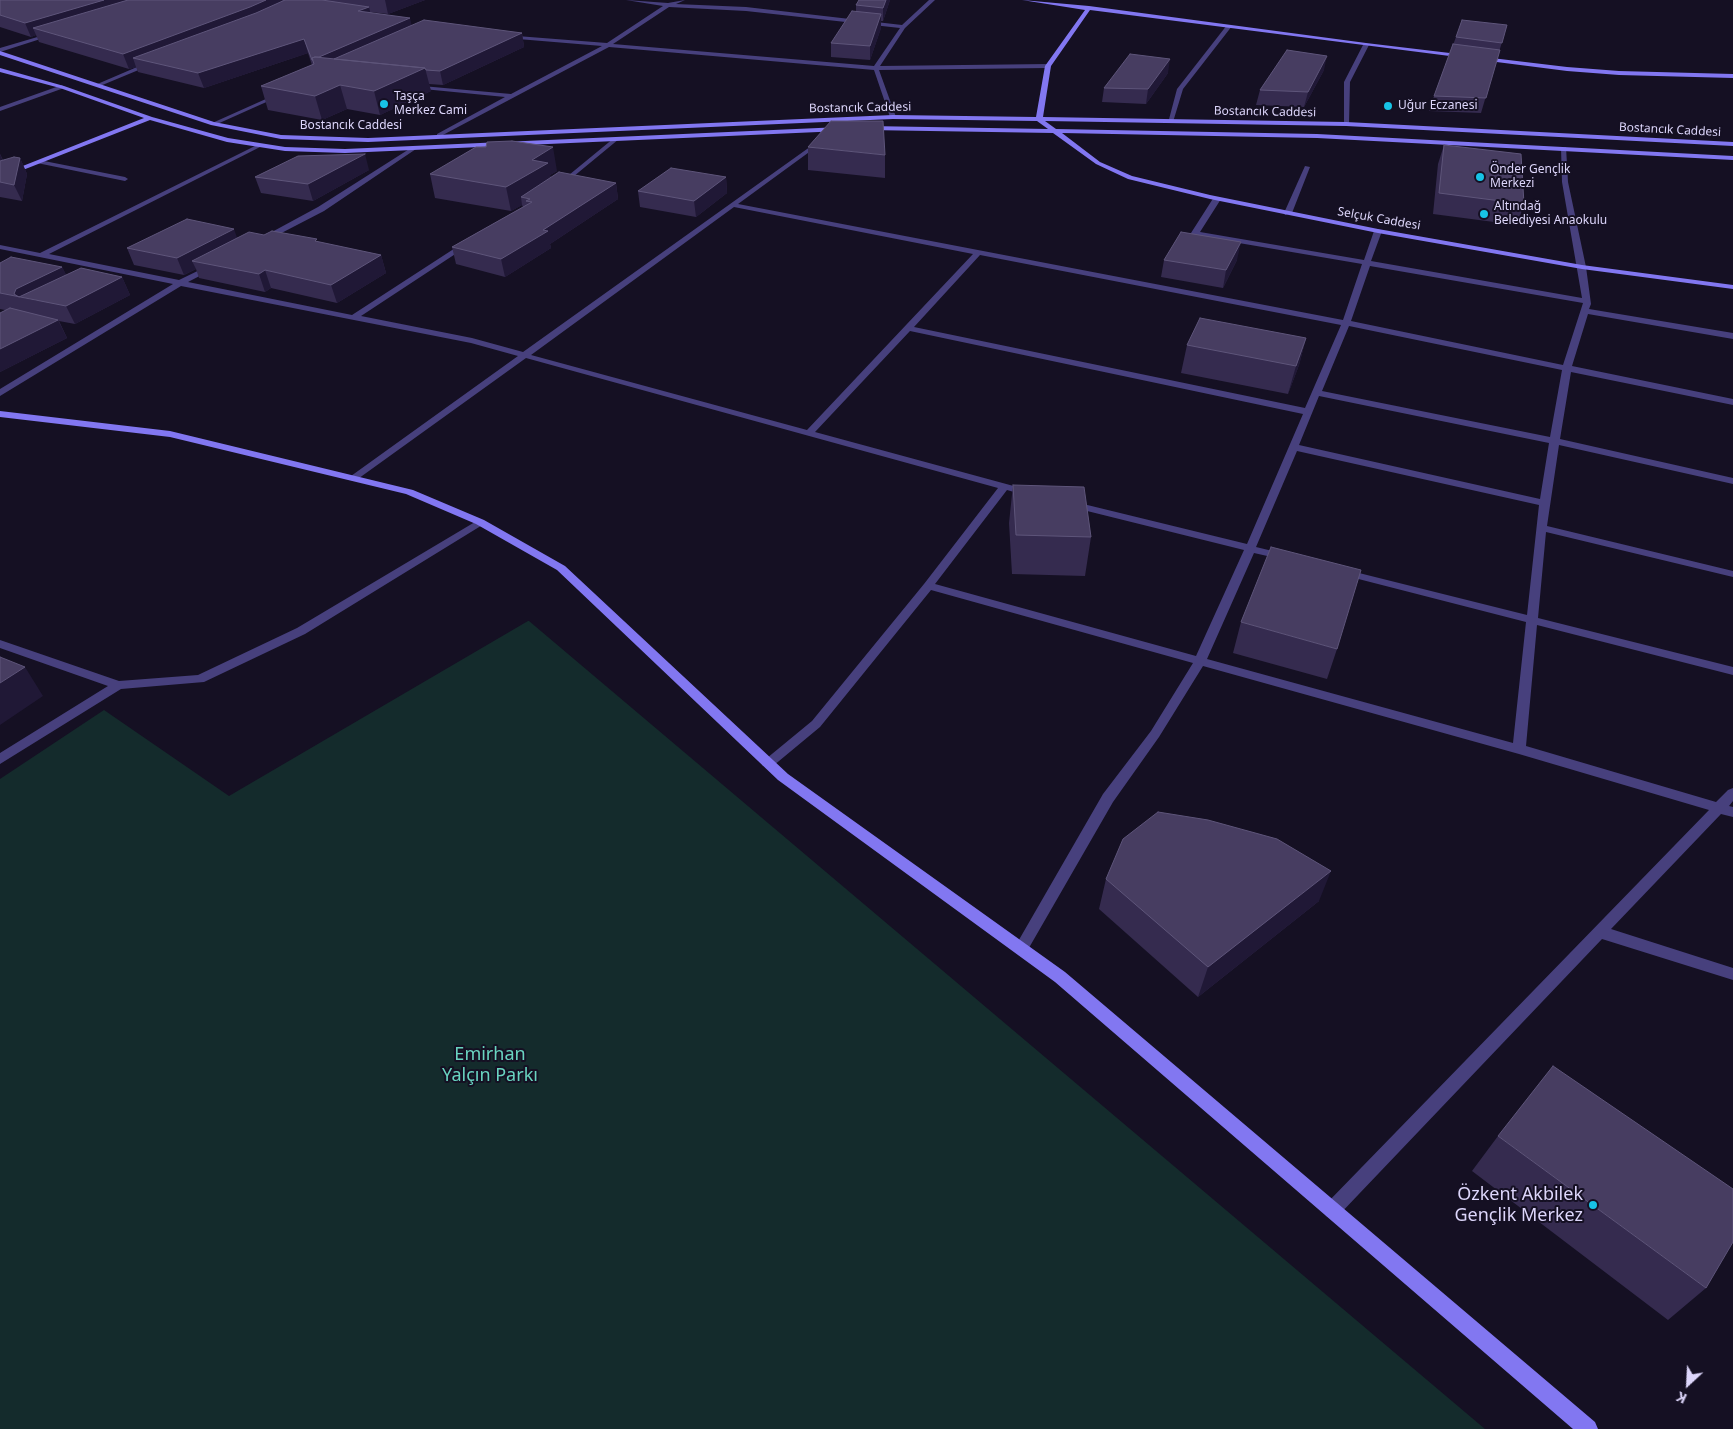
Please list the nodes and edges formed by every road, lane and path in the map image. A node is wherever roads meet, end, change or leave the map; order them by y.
1 (629, 0) edge
2 (682, 0) edge
3 (932, 0) edge
4 (1025, 0) edge
5 (668, 5) junction
6 (1089, 8) junction
7 (1229, 26) junction
8 (903, 28) junction
9 (64, 31) edge
10 (503, 35) edge
11 (1366, 45) junction
12 (606, 46) junction
13 (0, 52) edge
14 (155, 61) edge
15 (1048, 66) junction
16 (876, 68) junction
17 (0, 70) edge
18 (1733, 76) edge
19 (98, 85) junction
20 (409, 86) edge
21 (62, 87) junction
22 (285, 93) edge
23 (512, 96) junction
24 (0, 109) edge
25 (893, 117) junction
26 (150, 118) junction
27 (1039, 120) junction
28 (1170, 122) junction
29 (213, 124) junction
30 (1346, 124) junction
31 (864, 128) edge
32 (842, 129) joint
33 (1054, 131) junction
34 (439, 136) junction
35 (616, 139) junction
36 (1733, 144) edge
37 (262, 146) junction
38 (414, 148) junction
39 (1564, 148) junction
40 (1733, 158) edge
41 (39, 162) junction
42 (1307, 167) dead end
43 (0, 177) edge
44 (125, 179) dead end
45 (552, 192) edge
46 (1217, 199) junction
47 (732, 204) junction
48 (1288, 213) junction
49 (1378, 231) junction
50 (476, 237) edge
51 (259, 241) edge
52 (0, 247) edge
53 (979, 252) junction
54 (42, 256) junction
55 (224, 260) edge
56 (1366, 262) junction
57 (1582, 267) junction
58 (110, 269) junction
59 (94, 278) edge
60 (180, 283) junction
61 (1733, 287) edge
62 (1585, 306) junction
63 (353, 318) junction
64 (1346, 323) junction
65 (908, 328) junction
66 (1733, 336) edge
67 (523, 355) junction
68 (1567, 367) junction
69 (1317, 392) junction
70 (0, 393) edge
71 (1733, 402) edge
72 (1309, 412) junction
73 (0, 414) edge
74 (809, 433) junction
75 (1554, 441) junction
76 (1294, 447) junction
77 (356, 478) junction
78 (1733, 481) edge
79 (1004, 487) junction
80 (1042, 497) edge
81 (1061, 502) edge
82 (1544, 503) junction
83 (480, 522) junction
84 (1541, 528) junction
85 (1250, 549) junction
86 (1298, 561) edge
87 (1337, 571) edge
88 (1733, 574) edge
89 (928, 586) junction
90 (1531, 619) junction
91 (0, 644) edge
92 (1200, 661) junction
93 (1733, 671) edge
94 (118, 685) junction
95 (1519, 749) junction
96 (0, 759) edge
97 (768, 762) junction
98 (1733, 793) edge
99 (1726, 810) edge
100 (1600, 932) junction
101 (1021, 949) junction
102 (1733, 974) edge
103 (1332, 1210) junction
104 (1588, 1429) edge

1 - 5 street
2 - 5 street
3 - 8 street
4 - 6 main road
5 - 8 street
5 - 12 street
6 - 7 main road
6 - 15 main road
7 - 11 main road
7 - 28 street
8 - 16 street
9 - 13 street
10 - 12 street
11 - 18 main road
11 - 30 street
12 - 16 street
12 - 23 street
13 - 19 main road, Bostancık Caddesi
14 - 19 street
15 - 16 street
15 - 27 main road
16 - 25 street
17 - 21 main road, Bostancık Caddesi
19 - 29 main road, Bostancık Caddesi
20 - 23 street
21 - 24 street
21 - 26 main road, Bostancık Caddesi
22 - 29 street
23 - 34 street
25 - 27 main road, Bostancık Caddesi
25 - 34 main road, Bostancık Caddesi
26 - 37 main road, Bostancık Caddesi
26 - 41 main road
27 - 28 main road, Bostancık Caddesi
27 - 33 main road, Selçuk Caddesi
28 - 30 main road, Bostancık Caddesi
29 - 34 main road, Bostancık Caddesi
30 - 36 main road, Bostancık Caddesi
31 - 33 main road, Bostancık Caddesi
32 - 35 main road, Bostancık Caddesi
32 - 47 street
33 - 39 main road, Bostancık Caddesi
33 - 46 main road, Selçuk Caddesi
35 - 38 main road, Bostancık Caddesi
35 - 45 street
37 - 38 main road, Bostancık Caddesi
37 - 54 street
38 - 51 street
39 - 40 main road, Bostancık Caddesi
39 - 57 street
41 - 43 main road
41 - 44 street
42 - 48 street
46 - 48 main road, Selçuk Caddesi
46 - 56 street
47 - 53 street
47 - 67 street
48 - 49 main road, Selçuk Caddesi
49 - 56 street
49 - 57 main road, Selçuk Caddesi
50 - 63 street
52 - 54 street
53 - 64 street
53 - 65 street
54 - 58 street
55 - 60 street
56 - 62 street
56 - 64 street
57 - 61 main road, Selçuk Caddesi
57 - 62 street
58 - 59 street
58 - 60 street
60 - 63 street
60 - 70 street
62 - 66 street
62 - 68 street
63 - 67 street
64 - 68 street
64 - 69 street
65 - 72 street
65 - 74 street
67 - 74 street
67 - 77 street
68 - 71 street
68 - 75 street
69 - 72 street
69 - 75 street
72 - 76 street
73 - 77 main road
74 - 79 street
75 - 78 street
75 - 82 street
76 - 82 street
76 - 85 street
77 - 83 main road
79 - 80 street
79 - 89 street
81 - 85 street
82 - 84 street
83 - 94 street
83 - 97 main road
84 - 88 street
84 - 90 street
85 - 86 street
85 - 92 street
87 - 90 street
89 - 92 street
89 - 97 street
90 - 93 street
90 - 95 street
91 - 94 street
92 - 95 street
92 - 101 street
94 - 96 street
95 - 99 street
97 - 101 main road
98 - 99 street
99 - 100 street
100 - 102 street
100 - 103 street
101 - 103 main road
103 - 104 main road

